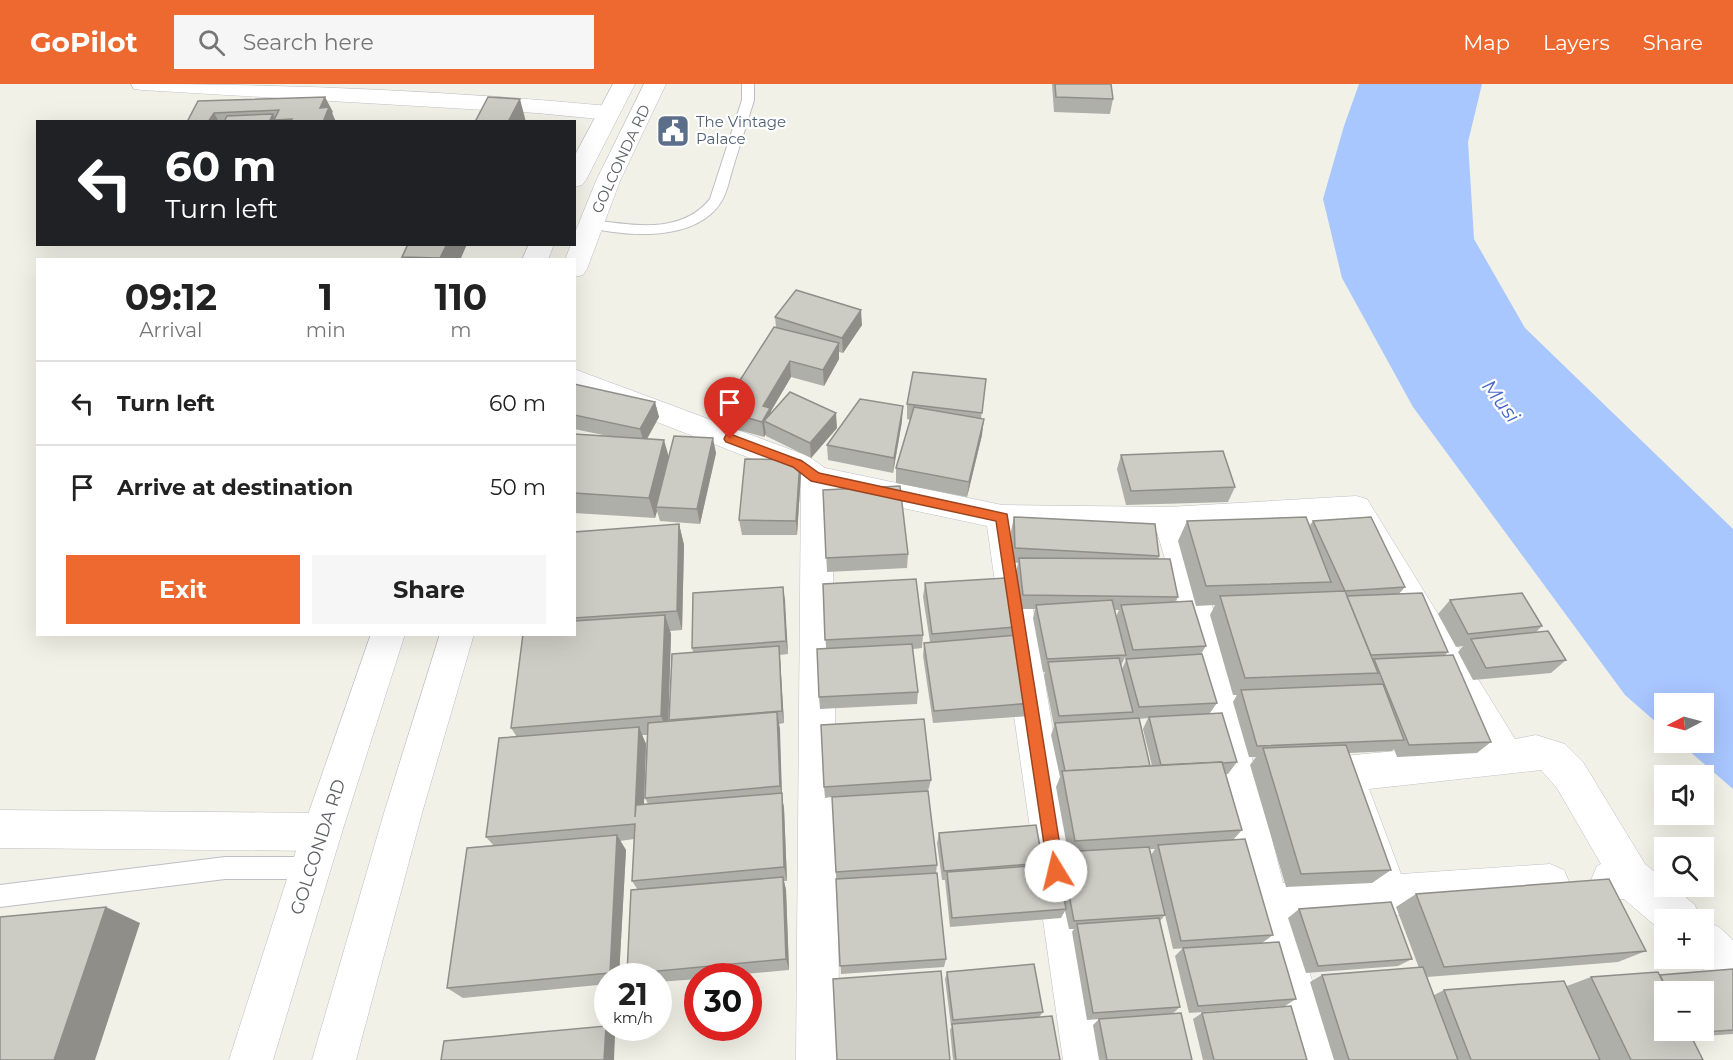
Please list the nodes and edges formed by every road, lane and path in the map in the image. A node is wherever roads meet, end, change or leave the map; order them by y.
1 (142, 84) edge
2 (624, 84) edge
3 (656, 84) edge
4 (748, 84) edge
5 (609, 113) junction
6 (576, 176) edge
7 (592, 224) junction
8 (576, 264) edge
9 (576, 380) edge
10 (816, 478) junction
11 (1002, 517) junction
12 (1169, 520) junction
13 (387, 636) edge
14 (456, 636) edge
15 (1506, 758) junction
16 (0, 829) edge
17 (317, 850) junction
18 (1631, 878) junction
19 (1388, 895) junction
20 (0, 896) edge
21 (1268, 904) junction
22 (1667, 909) edge
23 (1714, 951) edge
24 (1733, 968) edge
25 (251, 1060) edge
26 (334, 1060) edge
27 (818, 1060) edge
28 (1085, 1060) edge
29 (1315, 1060) edge

1 - 5 street
2 - 5 street, GOLCONDA RD
3 - 7 street, GOLCONDA RD
4 - 7 lane
5 - 6 street, GOLCONDA RD
7 - 8 street, GOLCONDA RD
9 - 10 street
10 - 11 street
10 - 27 street
11 - 12 street
11 - 28 street
12 - 15 street
12 - 21 street
13 - 17 street, GOLCONDA RD
14 - 26 street
15 - 18 street
15 - 19 street
16 - 17 street
17 - 20 lane
17 - 25 street, GOLCONDA RD
18 - 19 street
18 - 22 street
19 - 21 street
21 - 29 street
23 - 24 street

